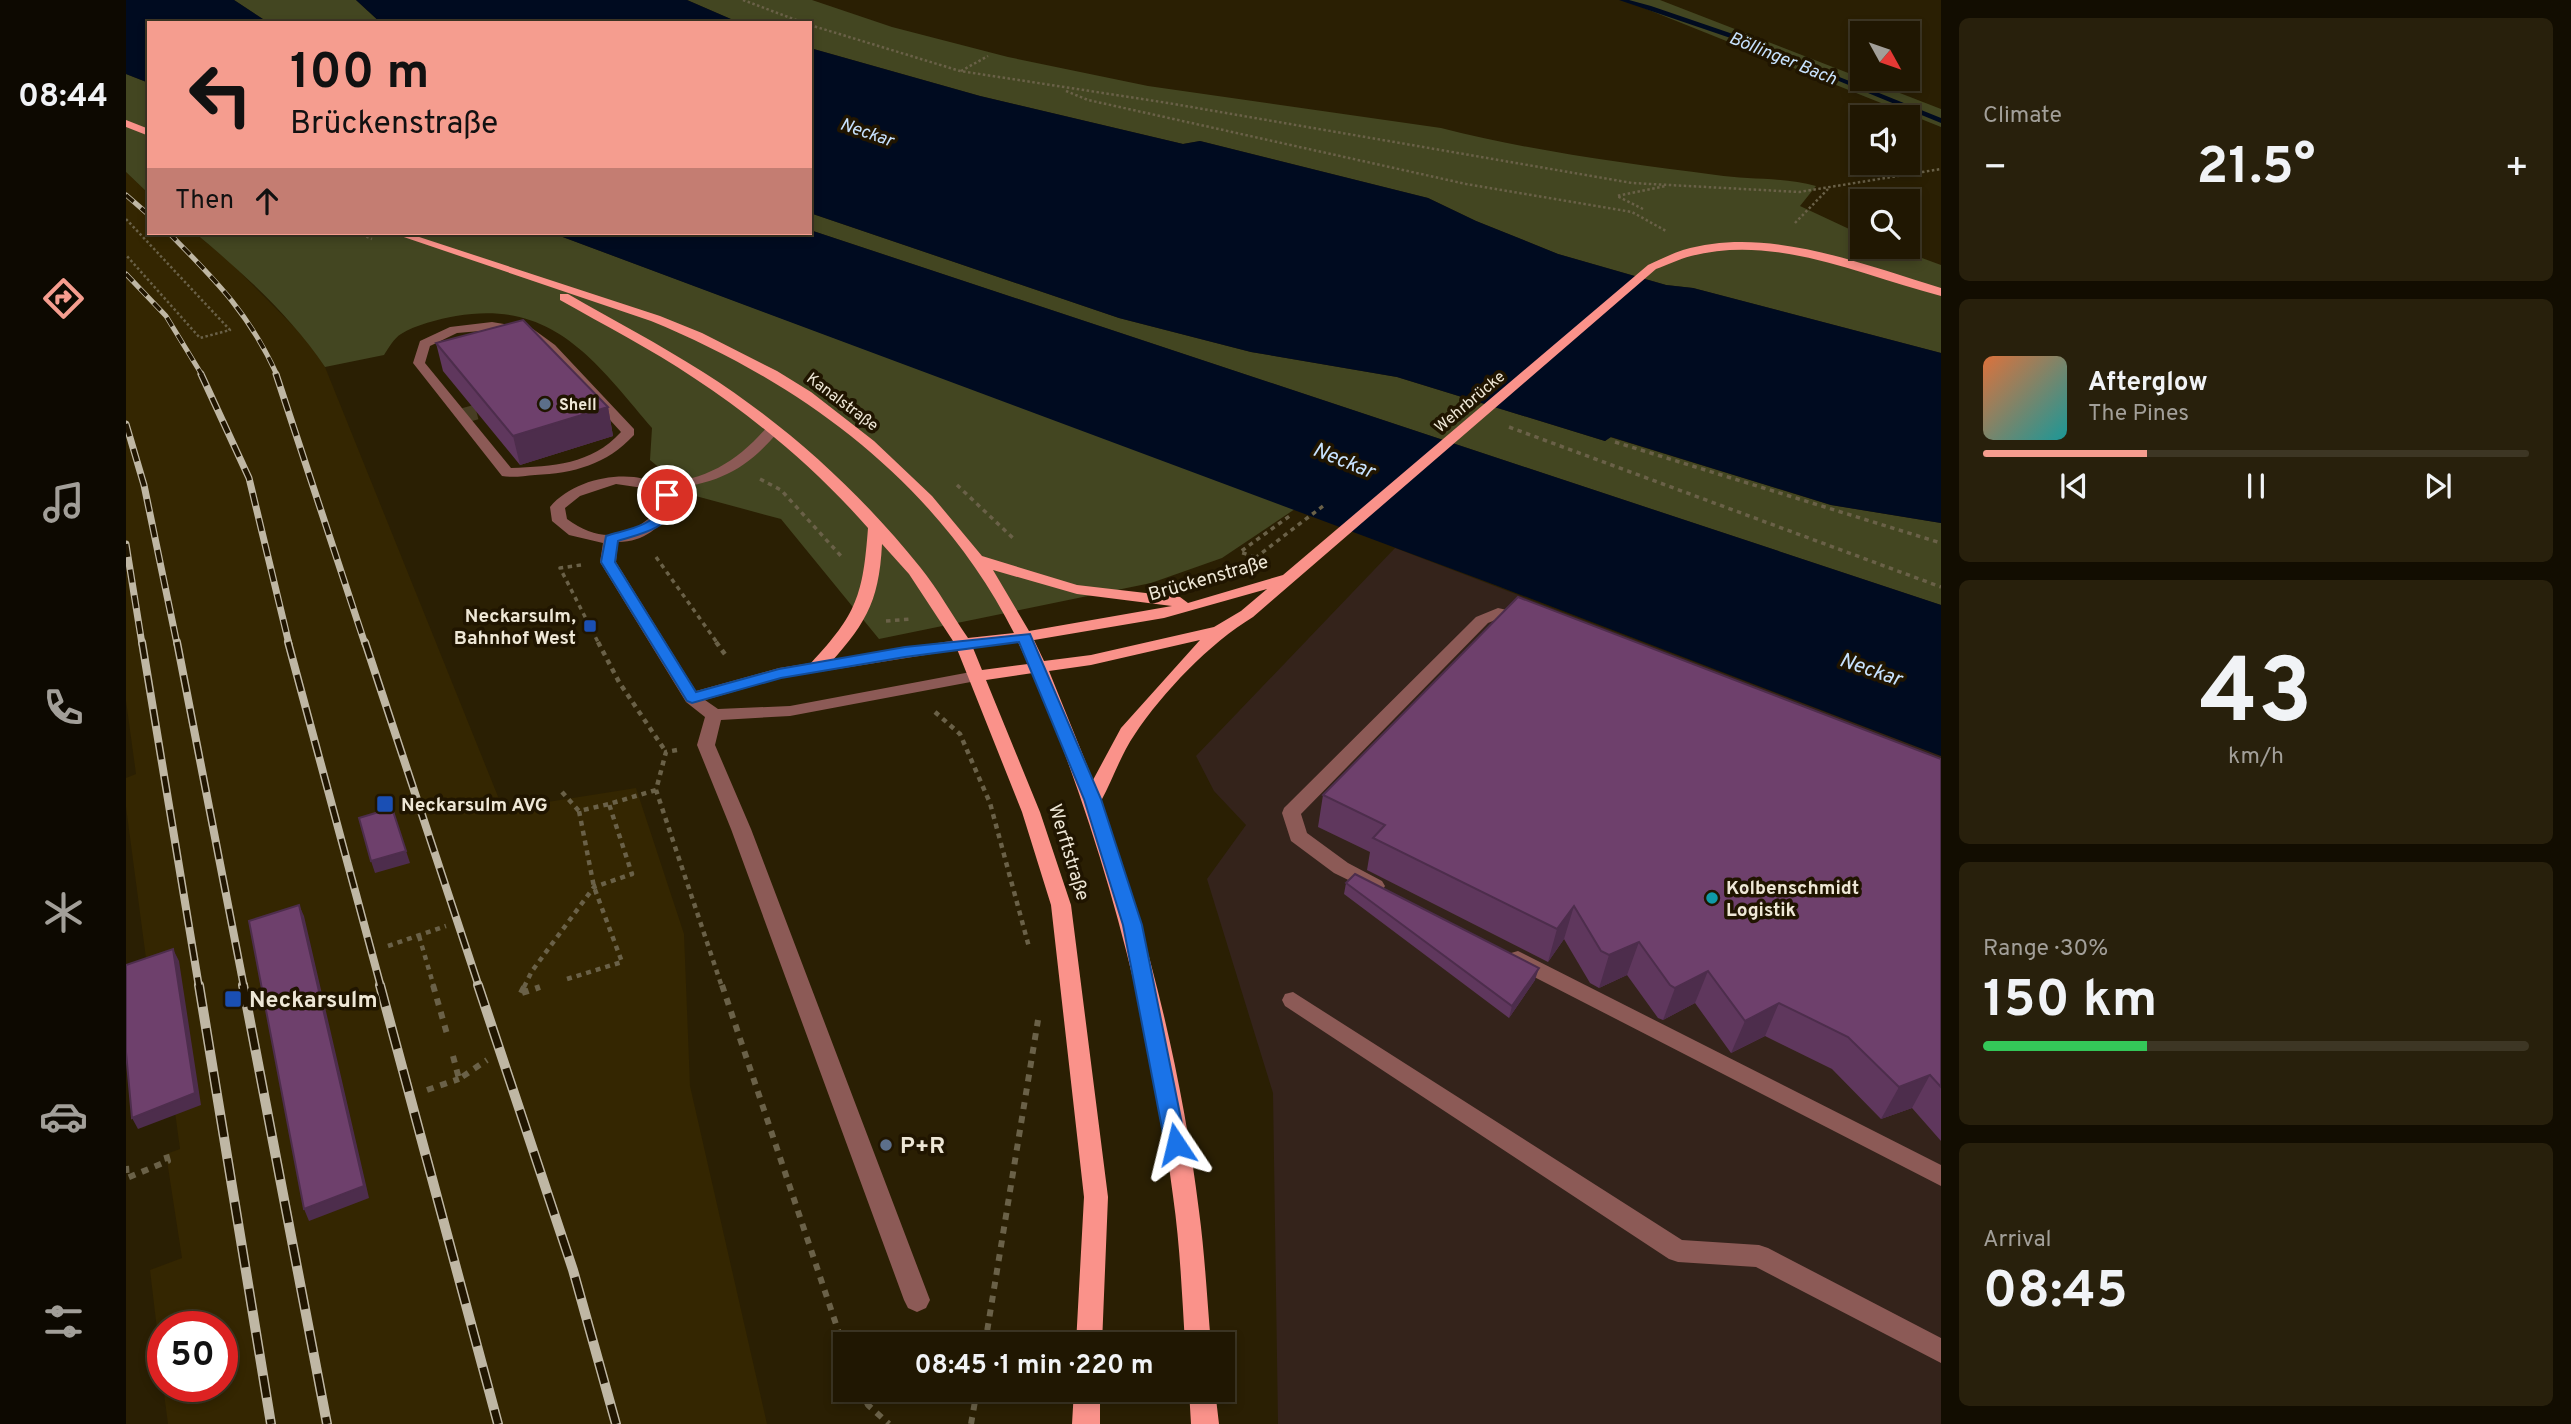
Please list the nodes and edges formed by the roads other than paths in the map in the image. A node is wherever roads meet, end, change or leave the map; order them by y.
1 (126, 123) edge
2 (147, 131) edge
3 (403, 235) edge
4 (534, 279) junction
5 (1941, 292) edge
6 (773, 429) junction
7 (575, 468) junction
8 (590, 485) junction
9 (657, 487) junction
10 (876, 526) junction
11 (611, 538) junction
12 (977, 559) junction
13 (1293, 574) junction
14 (1205, 604) junction
15 (1538, 624) edge
16 (1219, 631) junction
17 (1024, 637) junction
18 (963, 644) junction
19 (817, 667) junction
20 (1039, 667) junction
21 (976, 676) junction
22 (692, 698) junction
23 (714, 715) junction
24 (1093, 799) junction
25 (1390, 894) edge
26 (1500, 950) edge
27 (1293, 1000) dead end
28 (1941, 1176) edge
29 (917, 1300) dead end
30 (1090, 1332) edge
31 (1197, 1332) edge
32 (1941, 1351) edge
33 (1087, 1402) edge
34 (1203, 1402) edge
35 (1086, 1424) edge
36 (1205, 1424) edge

1 - 2 main road
3 - 4 main road, Kanalstraße
4 - 6 main road, Kanalstraße
4 - 12 main road, Kanalstraße
5 - 13 main road, Wehrbrücke
6 - 9 street
6 - 10 main road, Kanalstraße
7 - 7 street
7 - 8 street
8 - 9 street
8 - 11 street
9 - 11 street
10 - 18 main road, Kanalstraße
10 - 19 main road
11 - 22 street
12 - 14 main road
12 - 17 main road, Kanalstraße
13 - 14 main road, Brückenstraße
13 - 16 main road, Brückenstraße
14 - 17 main road, Brückenstraße
15 - 25 street
16 - 20 main road, Brückenstraße
16 - 24 main road
17 - 18 main road, Brückenstraße
17 - 20 main road, Kanalstraße
18 - 19 street
18 - 21 main road, Kanalstraße
19 - 22 street
20 - 21 main road, Brückenstraße
20 - 24 main road, Werftstraße
21 - 23 street
21 - 30 main road, Werftstraße
22 - 23 street
23 - 29 street
24 - 31 main road, Werftstraße
26 - 28 street
27 - 32 street
33 - 35 main road
34 - 36 main road

